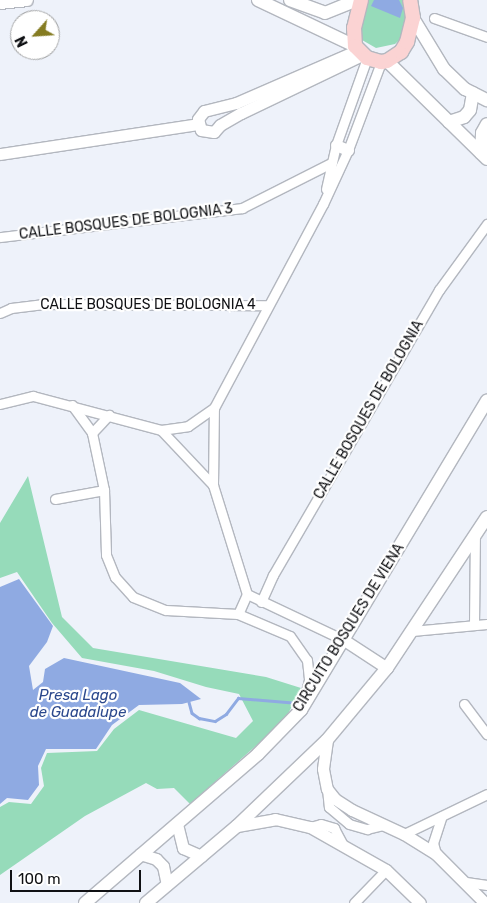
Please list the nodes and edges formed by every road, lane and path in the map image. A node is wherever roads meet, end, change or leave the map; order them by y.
1 (27, 0) edge
2 (258, 0) edge
3 (290, 0) edge
4 (356, 0) edge
5 (361, 0) edge
6 (410, 0) edge
7 (0, 2) edge
8 (413, 18) junction
9 (434, 18) dead end
10 (487, 37) edge
11 (360, 52) junction
12 (384, 62) junction
13 (473, 93) junction
14 (487, 100) edge
15 (239, 108) junction
16 (449, 122) junction
17 (199, 124) junction
18 (487, 124) edge
19 (336, 145) junction
20 (348, 150) junction
21 (0, 154) edge
22 (485, 158) edge
23 (331, 162) junction
24 (323, 204) junction
25 (487, 224) edge
26 (0, 237) edge
27 (266, 304) junction
28 (0, 313) edge
29 (487, 401) edge
30 (0, 404) edge
31 (72, 405) junction
32 (214, 408) junction
33 (109, 415) junction
34 (161, 430) junction
35 (92, 433) junction
36 (213, 485) junction
37 (104, 490) junction
38 (55, 499) dead end
39 (487, 517) edge
40 (475, 536) junction
41 (247, 594) junction
42 (261, 602) junction
43 (238, 614) junction
44 (487, 624) edge
45 (474, 625) junction
46 (412, 631) junction
47 (344, 640) junction
48 (387, 668) junction
49 (464, 704) dead end
50 (300, 710) junction
51 (487, 734) edge
52 (327, 740) junction
53 (327, 789) junction
54 (487, 794) edge
55 (329, 807) junction
56 (442, 816) junction
57 (177, 824) junction
58 (349, 824) junction
59 (315, 825) junction
60 (383, 825) junction
61 (237, 826) junction
62 (338, 833) junction
63 (404, 834) junction
64 (343, 845) junction
65 (140, 854) junction
66 (436, 854) junction
67 (201, 856) junction
68 (386, 870) junction
69 (466, 882) junction
70 (167, 885) junction
71 (487, 885) edge
72 (85, 903) edge
73 (146, 903) edge
74 (354, 903) edge
75 (420, 903) edge
76 (485, 903) edge

1 - 7 main road
2 - 11 main road
3 - 4 main road
5 - 11 main road
6 - 8 main road
8 - 12 main road
8 - 13 main road
9 - 10 street
11 - 12 main road
11 - 15 street
11 - 19 street
12 - 16 main road
12 - 20 street
13 - 14 main road
13 - 16 main road
15 - 17 street
15 - 17 street
16 - 22 main road
17 - 21 street
18 - 22 main road
19 - 20 street
19 - 23 street
20 - 24 street
23 - 24 street
23 - 26 street, CALLE BOSQUES DE BOLOGNIA 3
24 - 27 street
25 - 42 street, CALLE BOSQUES DE BOLOGNIA
27 - 28 street, CALLE BOSQUES DE BOLOGNIA 4
27 - 32 street
29 - 47 main road, CIRCUITO BOSQUES DE VIENA
30 - 31 street
31 - 33 street
31 - 35 street
32 - 34 street
32 - 36 street
33 - 34 street
33 - 35 street
34 - 36 street
35 - 37 street
36 - 41 street
37 - 38 street
37 - 43 street
39 - 40 main road
40 - 45 street
40 - 46 main road
41 - 42 street
41 - 43 street
42 - 47 street
43 - 50 street
44 - 45 street
45 - 46 street
46 - 48 main road
47 - 48 street
47 - 50 main road, CIRCUITO BOSQUES DE VIENA
48 - 52 main road
49 - 51 street
50 - 57 main road, CIRCUITO BOSQUES DE VIENA
52 - 53 street
52 - 61 main road
53 - 55 street
53 - 60 street
54 - 56 street
55 - 58 street
55 - 59 street
56 - 63 street
56 - 66 street
57 - 65 main road, CIRCUITO BOSQUES DE VIENA
57 - 67 street
58 - 60 street
58 - 62 street
59 - 61 street
59 - 62 street
59 - 64 street
60 - 63 street
61 - 67 main road
62 - 64 street
63 - 66 street
64 - 68 street
65 - 70 street
65 - 72 main road, CIRCUITO BOSQUES DE VIENA
66 - 69 street
67 - 70 main road
68 - 74 street
68 - 75 street
69 - 71 street
69 - 76 street
70 - 73 main road

